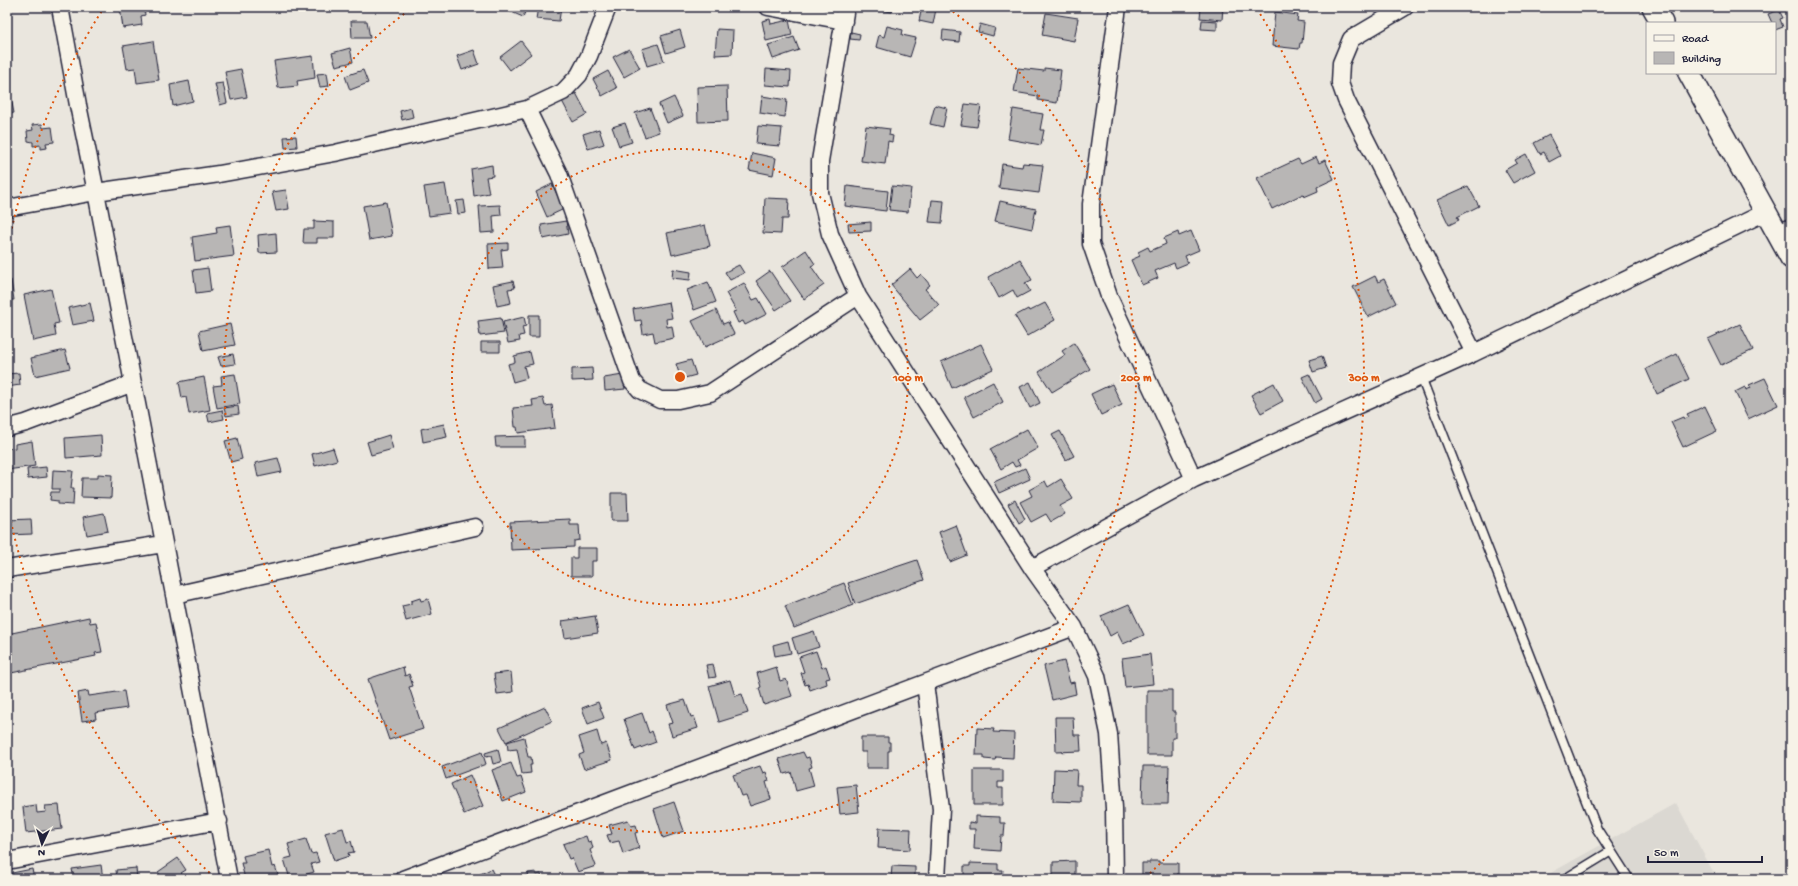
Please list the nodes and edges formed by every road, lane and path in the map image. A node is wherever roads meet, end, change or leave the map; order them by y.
1 (60, 7) edge
2 (608, 7) edge
3 (768, 7) edge
4 (1118, 7) edge
5 (1405, 7) edge
6 (1653, 7) edge
7 (845, 14) edge
8 (1661, 22) edge
9 (1690, 74) edge
10 (527, 109) junction
11 (96, 192) junction
12 (7, 208) edge
13 (1766, 212) junction
14 (1784, 230) edge
15 (1791, 258) edge
16 (858, 296) junction
17 (1474, 353) junction
18 (1421, 377) junction
19 (133, 383) junction
20 (7, 428) edge
21 (1194, 479) junction
22 (475, 527) dead end
23 (163, 544) junction
24 (1032, 568) junction
25 (7, 569) edge
26 (174, 595) junction
27 (1074, 627) junction
28 (925, 683) junction
29 (219, 820) junction
30 (1611, 851) junction
31 (7, 861) edge
32 (229, 879) edge
33 (403, 879) edge
34 (937, 879) edge
35 (1115, 879) edge
36 (1565, 879) edge
37 (1629, 879) edge

1 - 11 street
2 - 10 street
3 - 7 street
4 - 21 street
5 - 17 street
6 - 8 street
7 - 16 street
9 - 13 street
10 - 11 street
10 - 16 street
11 - 12 street
11 - 19 street
13 - 14 street
13 - 17 street
14 - 15 street
16 - 24 street
17 - 18 street
18 - 21 street
18 - 30 lane
19 - 20 street
19 - 23 street
21 - 24 street
22 - 26 street
23 - 25 street
23 - 26 street
24 - 27 street
26 - 29 street
27 - 28 street
27 - 35 street
28 - 33 street
28 - 34 street
29 - 31 street
29 - 32 street
30 - 36 lane
30 - 37 lane

